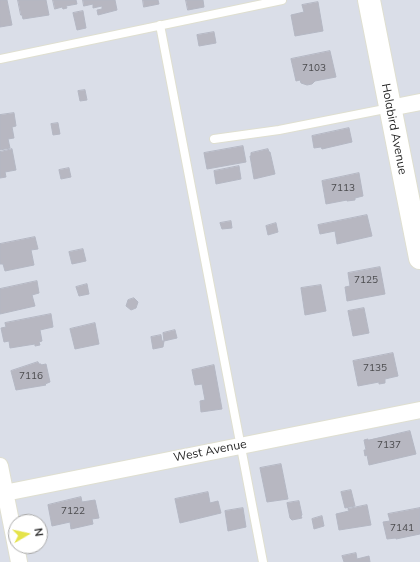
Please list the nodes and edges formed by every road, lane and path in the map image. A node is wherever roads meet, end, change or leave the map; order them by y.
1 (282, 0) edge
2 (369, 0) edge
3 (160, 25) junction
4 (0, 59) edge
5 (420, 103) edge
6 (390, 108) junction
7 (214, 139) dead end
8 (420, 258) edge
9 (420, 410) edge
10 (240, 445) junction
11 (0, 466) edge
12 (3, 493) edge
13 (19, 562) edge
14 (263, 562) edge

1 - 3 lane
2 - 6 main road, Holabird Avenue
3 - 4 lane
3 - 10 lane
5 - 6 street
6 - 7 lane
6 - 8 main road, Holabird Avenue
9 - 10 street, West Avenue
10 - 12 street, West Avenue
10 - 14 lane
11 - 12 street
12 - 13 street

